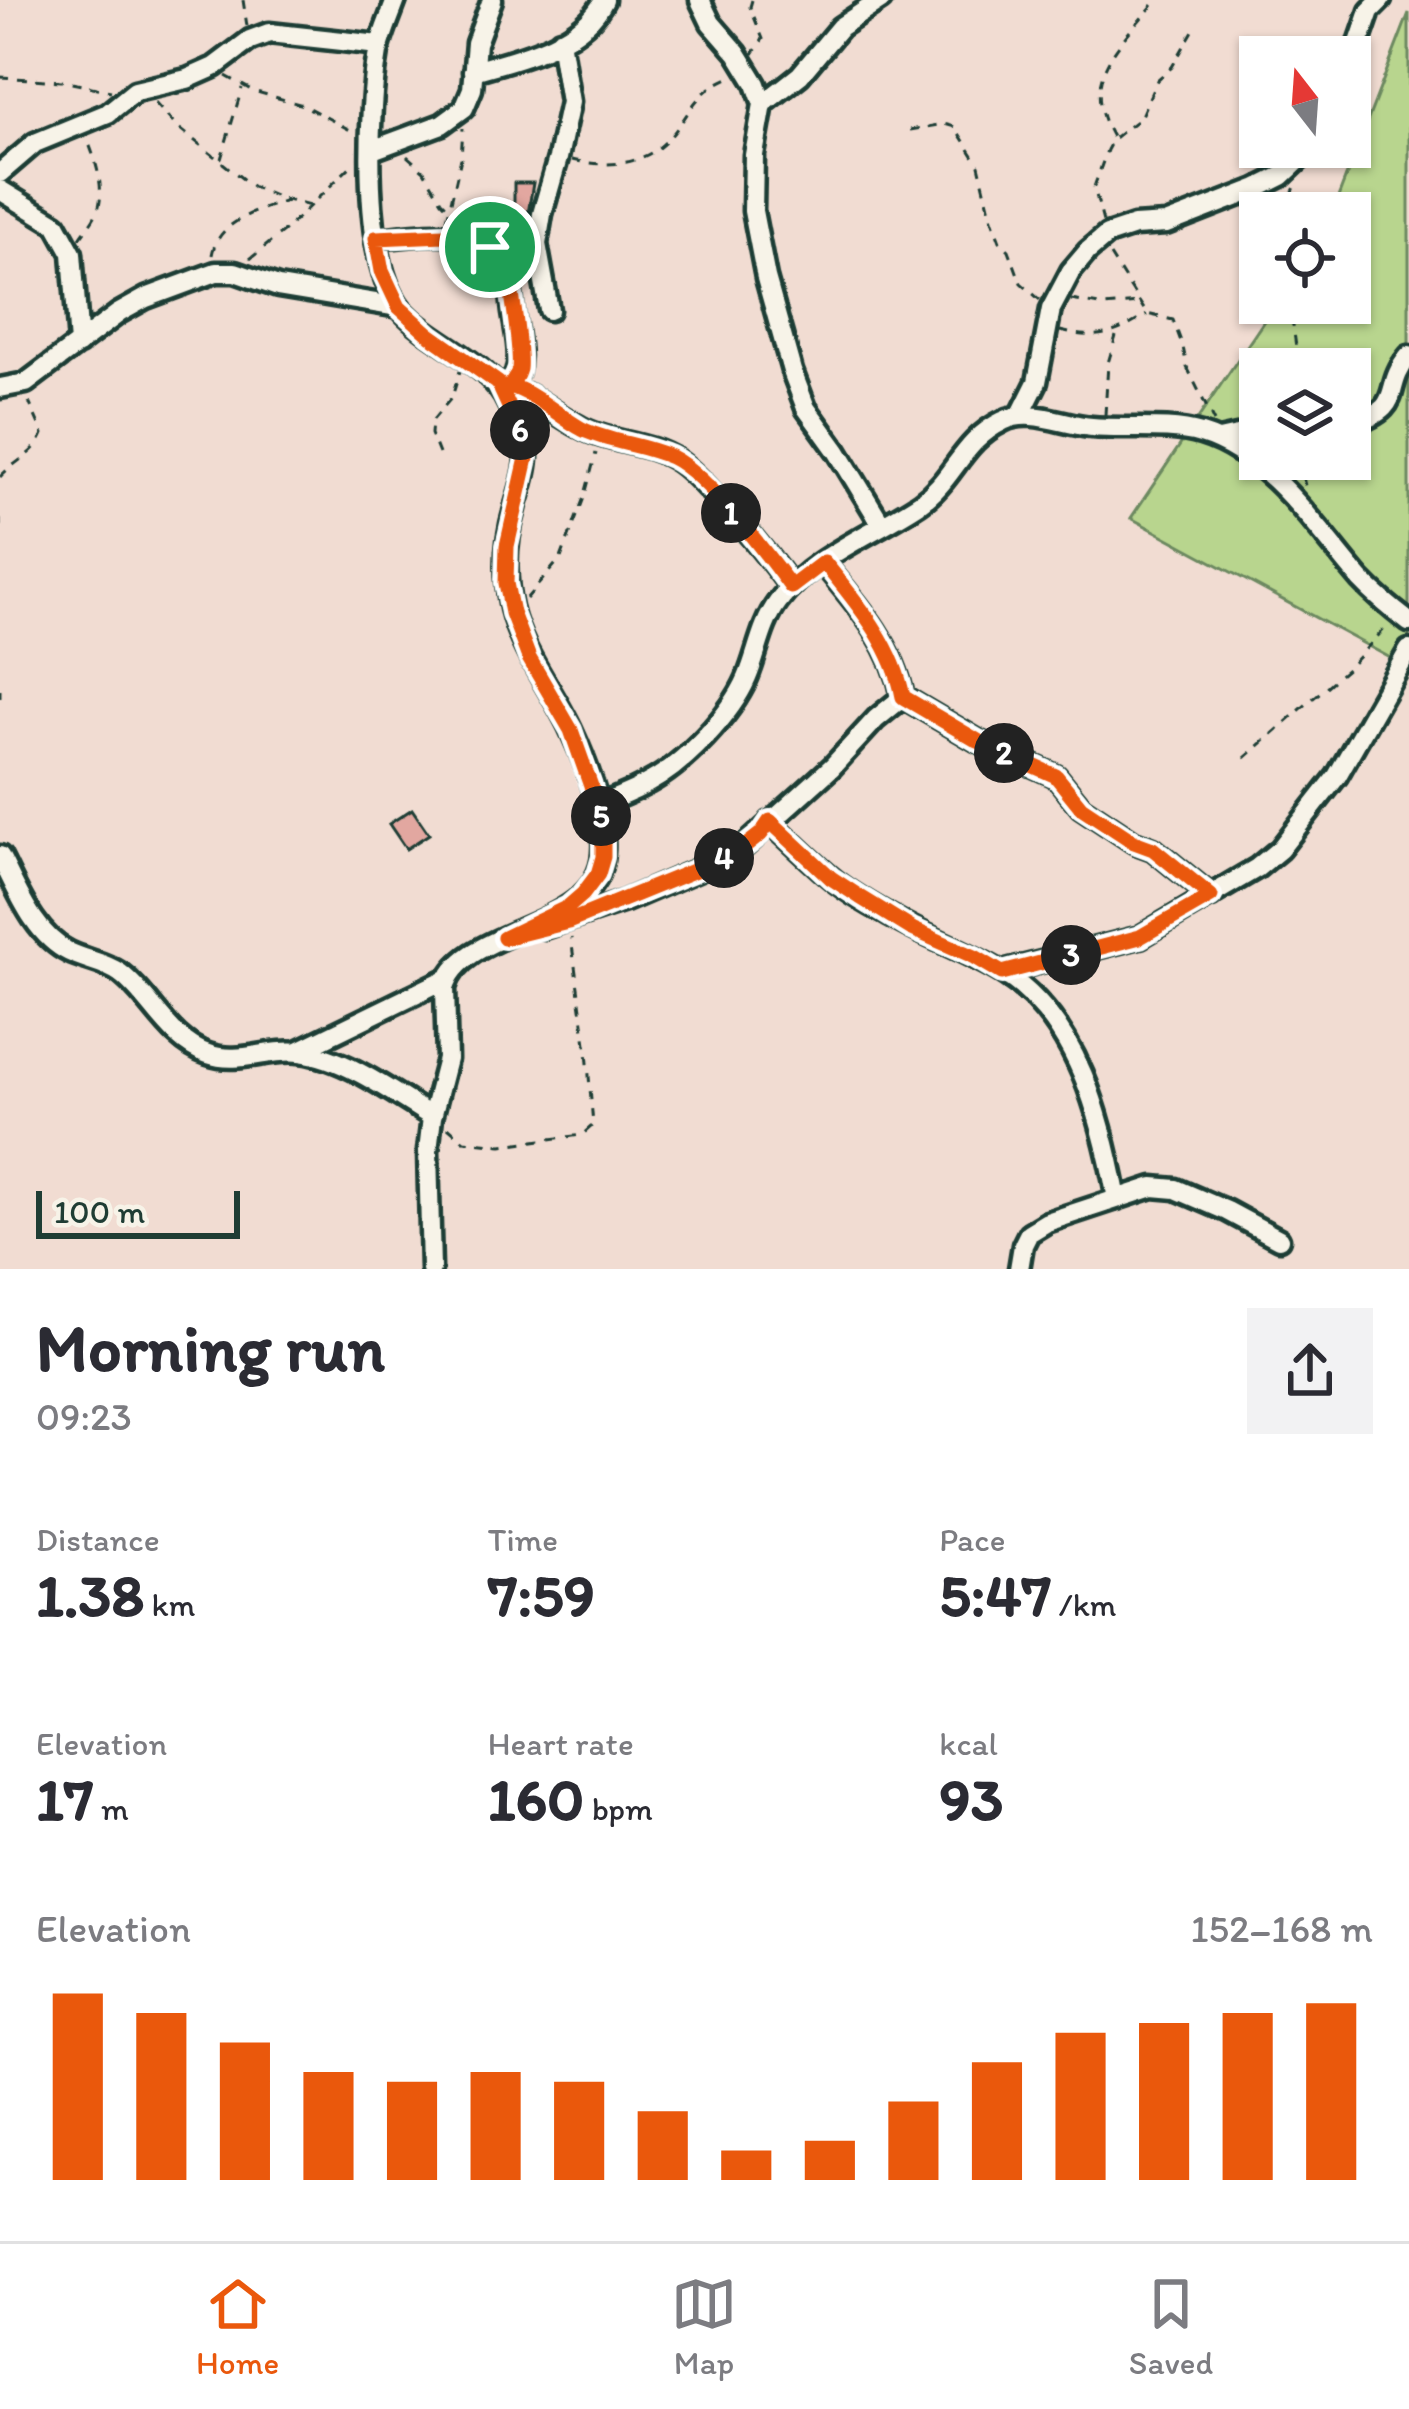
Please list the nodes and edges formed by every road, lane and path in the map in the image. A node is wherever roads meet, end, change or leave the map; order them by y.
1 (243, 0) edge
2 (396, 0) edge
3 (492, 0) edge
4 (604, 0) edge
5 (700, 0) edge
6 (752, 0) edge
7 (881, 0) edge
8 (1381, 0) edge
9 (1153, 5) dead end
10 (1194, 29) dead end
11 (1361, 36) edge
12 (250, 40) junction
13 (560, 40) junction
14 (380, 45) junction
15 (214, 67) junction
16 (745, 67) junction
17 (473, 70) junction
18 (0, 77) edge
19 (243, 86) junction
20 (136, 92) junction
21 (763, 104) junction
22 (464, 108) junction
23 (83, 122) junction
24 (910, 130) dead end
25 (1113, 139) junction
26 (377, 144) junction
27 (558, 158) junction
28 (220, 160) junction
29 (1290, 168) edge
30 (0, 173) edge
31 (0, 190) edge
32 (289, 200) junction
33 (310, 206) junction
34 (448, 210) junction
35 (444, 235) junction
36 (376, 238) junction
37 (1104, 238) junction
38 (481, 242) junction
39 (537, 244) junction
40 (72, 253) junction
41 (235, 272) junction
42 (209, 274) junction
43 (1138, 303) junction
44 (399, 307) junction
45 (549, 310) dead end
46 (1052, 311) junction
47 (1147, 314) junction
48 (1117, 333) junction
49 (79, 344) junction
50 (1409, 356) edge
51 (462, 358) junction
52 (26, 382) junction
53 (504, 385) junction
54 (0, 388) edge
55 (1021, 414) junction
56 (1371, 416) edge
57 (1105, 428) junction
58 (1239, 435) edge
59 (601, 437) junction
60 (1222, 439) junction
61 (439, 454) dead end
62 (0, 477) edge
63 (0, 519) edge
64 (882, 525) junction
65 (0, 534) edge
66 (824, 562) junction
67 (791, 587) junction
68 (512, 613) junction
69 (1403, 618) edge
70 (1409, 650) edge
71 (0, 689) edge
72 (903, 697) junction
73 (0, 707) edge
74 (1244, 758) dead end
75 (598, 806) junction
76 (770, 821) junction
77 (0, 856) edge
78 (1211, 896) junction
79 (568, 922) junction
80 (504, 938) junction
81 (1002, 973) junction
82 (448, 978) junction
83 (298, 1052) junction
84 (432, 1115) junction
85 (1117, 1199) junction
86 (1279, 1239) dead end
87 (430, 1269) edge
88 (1018, 1269) edge

1 - 12 path
2 - 14 street
3 - 17 street
4 - 13 street
5 - 16 street
6 - 16 path
7 - 21 street
8 - 11 street
9 - 25 path
10 - 25 path
12 - 14 street
12 - 15 street
13 - 17 street
13 - 27 street
14 - 26 street
15 - 19 path
15 - 20 street
16 - 21 street
16 - 27 path
17 - 22 street
18 - 20 path
19 - 26 path
19 - 28 path
20 - 23 street
20 - 28 path
21 - 64 street
22 - 26 street
22 - 34 path
23 - 30 street
23 - 40 path
24 - 46 path
25 - 37 path
26 - 33 path
26 - 34 path
26 - 36 street
27 - 39 street
28 - 32 path
29 - 37 street
31 - 40 street
32 - 33 path
32 - 42 path
33 - 41 path
34 - 35 path
34 - 38 path
35 - 36 street
35 - 38 street
36 - 44 street
37 - 43 path
37 - 46 street
38 - 39 street
38 - 53 street
39 - 45 street
40 - 49 street
41 - 42 street
41 - 44 street
42 - 49 street
43 - 46 path
43 - 47 path
44 - 51 street
46 - 48 path
46 - 55 street
47 - 48 path
47 - 60 path
48 - 57 path
49 - 52 street
50 - 56 street
51 - 53 street
51 - 61 path
52 - 54 street
52 - 62 path
53 - 59 street
53 - 68 street
55 - 57 street
55 - 64 street
57 - 60 street
58 - 60 street
59 - 67 street
59 - 68 path
60 - 69 street
63 - 65 path
64 - 66 street
66 - 67 street
66 - 72 street
67 - 75 street
68 - 75 street
69 - 74 path
70 - 78 street
71 - 73 path
72 - 76 street
72 - 78 street
75 - 80 street
76 - 79 street
76 - 81 street
77 - 83 street
78 - 81 street
79 - 80 street
79 - 84 path
80 - 82 street
81 - 85 street
82 - 83 street
82 - 84 street
83 - 84 street
84 - 87 street
85 - 86 street
85 - 88 street

